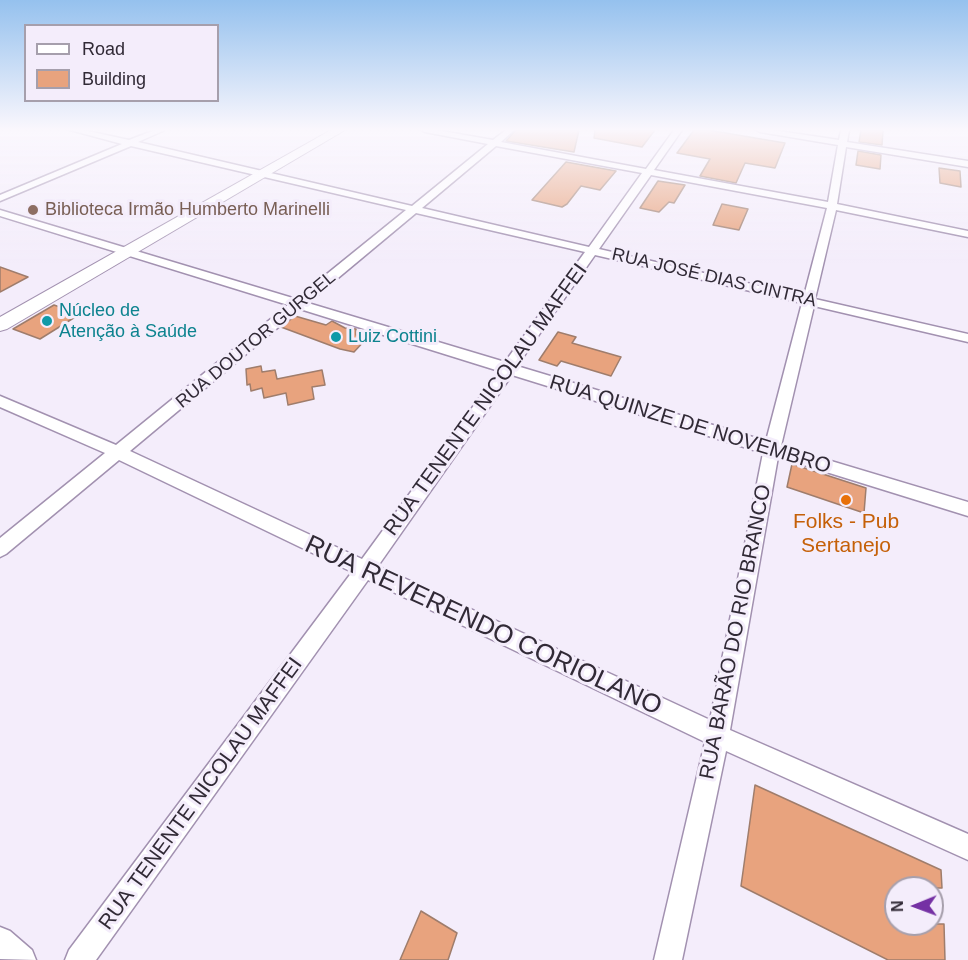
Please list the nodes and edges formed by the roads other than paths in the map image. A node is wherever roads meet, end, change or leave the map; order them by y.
1 (55, 175) edge
2 (252, 175) edge
3 (263, 175) edge
4 (454, 175) edge
5 (647, 175) edge
6 (670, 175) edge
7 (837, 175) edge
8 (0, 198) edge
9 (832, 206) junction
10 (413, 209) junction
11 (0, 213) edge
12 (968, 234) edge
13 (122, 249) junction
14 (594, 250) junction
15 (809, 301) junction
16 (301, 303) junction
17 (0, 310) edge
18 (0, 325) edge
19 (968, 339) edge
20 (508, 369) junction
21 (0, 401) edge
22 (771, 449) junction
23 (119, 453) junction
24 (968, 509) edge
25 (0, 549) edge
26 (364, 571) junction
27 (718, 736) junction
28 (968, 847) edge
29 (0, 941) edge
30 (22, 960) edge
31 (79, 960) edge
32 (668, 960) edge

1 - 8 street
2 - 13 main road
3 - 10 street, RUA JOSÉ DIAS CINTRA
4 - 10 street, RUA DOUTOR GURGEL
5 - 14 street, RUA TENENTE NICOLAU MAFFEI
6 - 9 street
7 - 9 street, RUA BARÃO DO RIO BRANCO
9 - 12 street
9 - 15 street, RUA BARÃO DO RIO BRANCO
10 - 14 street, RUA JOSÉ DIAS CINTRA
10 - 16 street, RUA DOUTOR GURGEL
11 - 13 street, RUA QUINZE DE NOVEMBRO
13 - 16 street, RUA QUINZE DE NOVEMBRO
13 - 17 main road
13 - 18 main road
14 - 15 street, RUA JOSÉ DIAS CINTRA
14 - 20 street, RUA TENENTE NICOLAU MAFFEI
15 - 19 street, RUA JOSÉ DIAS CINTRA
15 - 22 street, RUA BARÃO DO RIO BRANCO
16 - 20 street, RUA QUINZE DE NOVEMBRO
16 - 23 street, RUA DOUTOR GURGEL
20 - 22 street, RUA QUINZE DE NOVEMBRO
20 - 26 street, RUA TENENTE NICOLAU MAFFEI
21 - 23 street, RUA REVERENDO CORIOLANO
22 - 24 street, RUA QUINZE DE NOVEMBRO
22 - 27 street, RUA BARÃO DO RIO BRANCO
23 - 25 street, RUA DOUTOR GURGEL
23 - 26 street, RUA REVERENDO CORIOLANO
26 - 27 street, RUA REVERENDO CORIOLANO
26 - 31 street, RUA TENENTE NICOLAU MAFFEI
27 - 28 street, RUA REVERENDO CORIOLANO
27 - 32 street, RUA BARÃO DO RIO BRANCO
29 - 30 street

